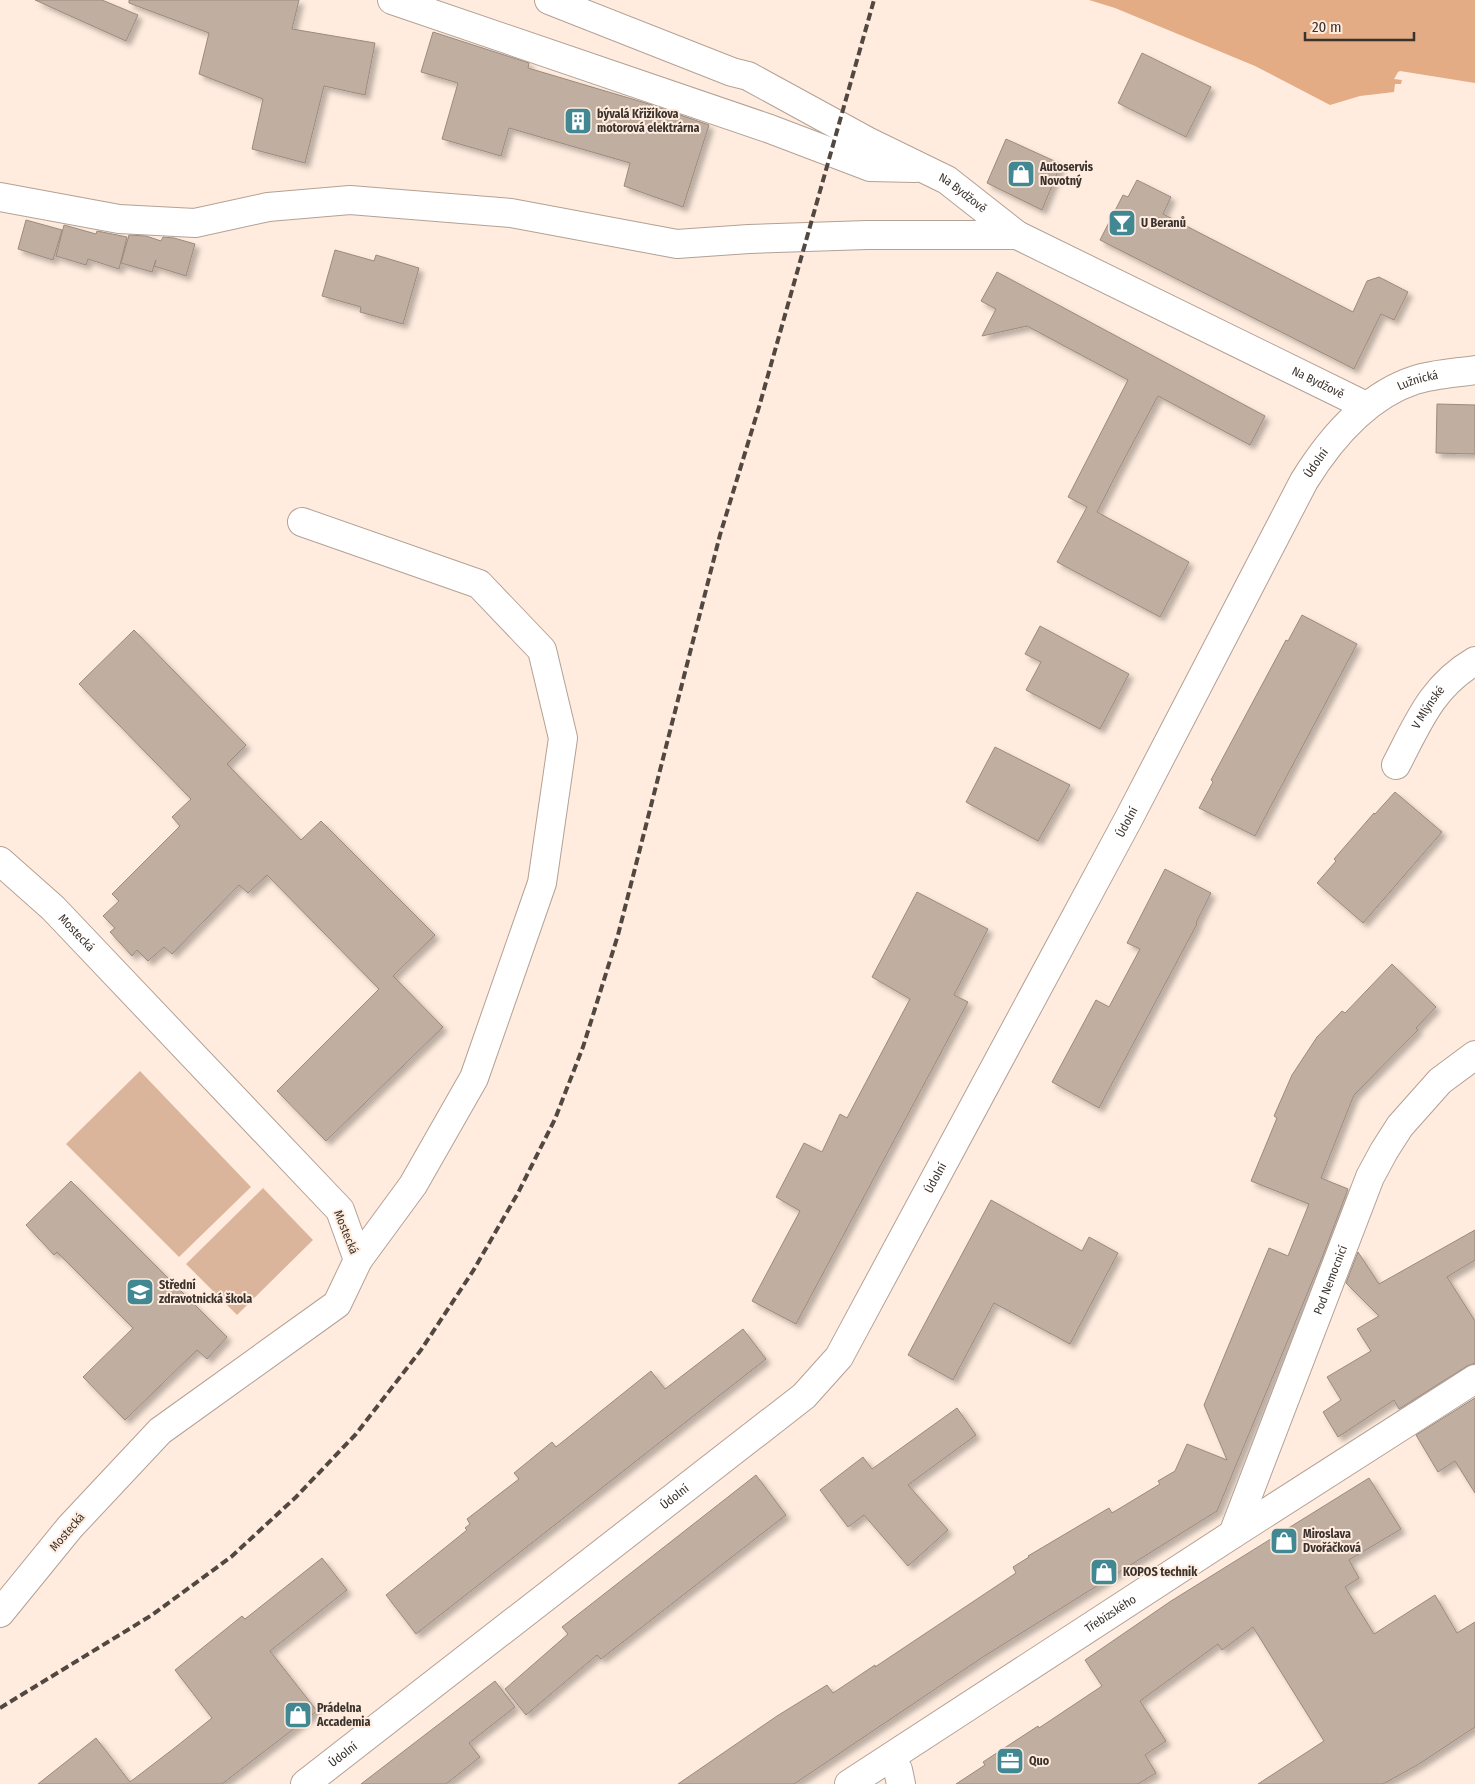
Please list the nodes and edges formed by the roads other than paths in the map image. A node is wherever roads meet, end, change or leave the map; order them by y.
1 (392, 0) edge
2 (549, 0) edge
3 (922, 168) junction
4 (0, 198) edge
5 (1017, 235) junction
6 (1475, 370) edge
7 (1366, 406) junction
8 (302, 522) dead end
9 (1475, 661) edge
10 (1396, 765) dead end
11 (0, 861) edge
12 (1475, 1055) edge
13 (358, 1260) junction
14 (1475, 1379) edge
15 (1233, 1534) junction
16 (0, 1614) edge
17 (891, 1756) junction
18 (306, 1784) edge
19 (849, 1784) edge
20 (901, 1784) edge

1 - 3 street
2 - 3 street, Na Bydžově
3 - 5 street, Na Bydžově
4 - 5 street
5 - 7 street, Na Bydžově
6 - 7 street, Lužnická
7 - 18 street, Údolní
8 - 13 street
9 - 10 street, V Mlýnské
11 - 13 street, Mostecká
12 - 15 street, Pod Nemocnicí
13 - 16 street, Mostecká
14 - 15 street, Třebízského
15 - 17 street, Třebízského
17 - 19 street, Třebízského
17 - 20 street

